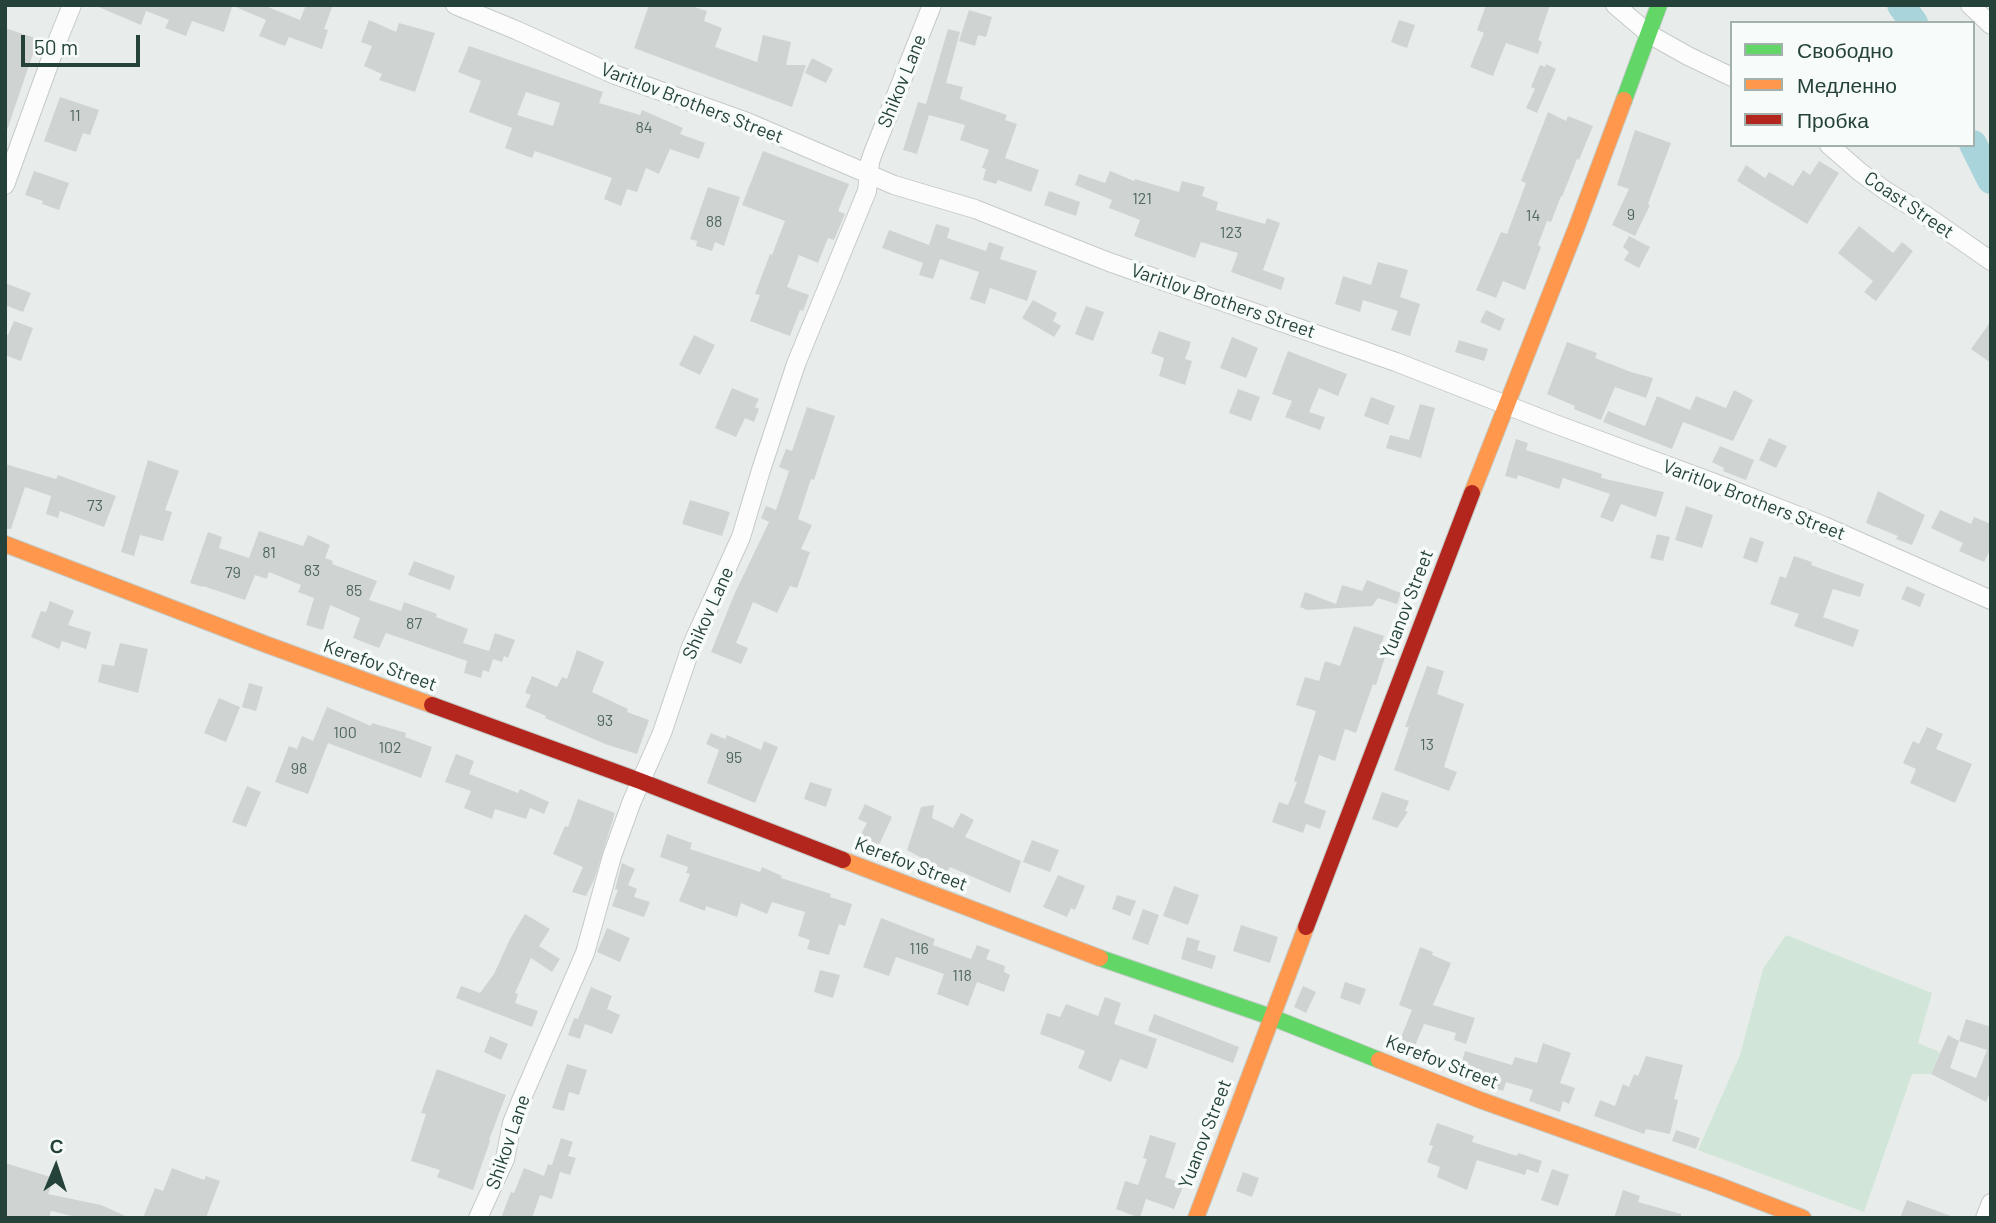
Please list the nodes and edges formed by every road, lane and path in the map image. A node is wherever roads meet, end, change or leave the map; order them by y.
1 (72, 5) edge
2 (455, 5) edge
3 (932, 5) edge
4 (1615, 5) edge
5 (1659, 5) edge
6 (1969, 5) edge
7 (1991, 25) edge
8 (1649, 34) junction
9 (1730, 76) edge
10 (1831, 147) edge
11 (869, 174) junction
12 (5, 185) edge
13 (1991, 261) edge
14 (1507, 404) junction
15 (5, 544) edge
16 (1991, 600) edge
17 (640, 781) junction
18 (1272, 1017) junction
19 (1991, 1203) edge
20 (478, 1218) edge
21 (1196, 1218) edge
22 (1803, 1218) edge
23 (1985, 1218) edge

1 - 12 street
2 - 11 street, Varitlov Brothers Street
3 - 11 street, Shikov Lane
4 - 8 street
5 - 8 street, Yuanov Street
6 - 7 street
8 - 9 street
8 - 14 street, Yuanov Street
10 - 13 street, Coast Street
11 - 14 street, Varitlov Brothers Street
11 - 17 street, Shikov Lane
14 - 16 street, Varitlov Brothers Street
14 - 18 street, Yuanov Street
15 - 17 street, Kerefov Street
17 - 18 street, Kerefov Street
17 - 20 street, Shikov Lane
18 - 21 street, Yuanov Street
18 - 22 street, Kerefov Street
19 - 23 street

